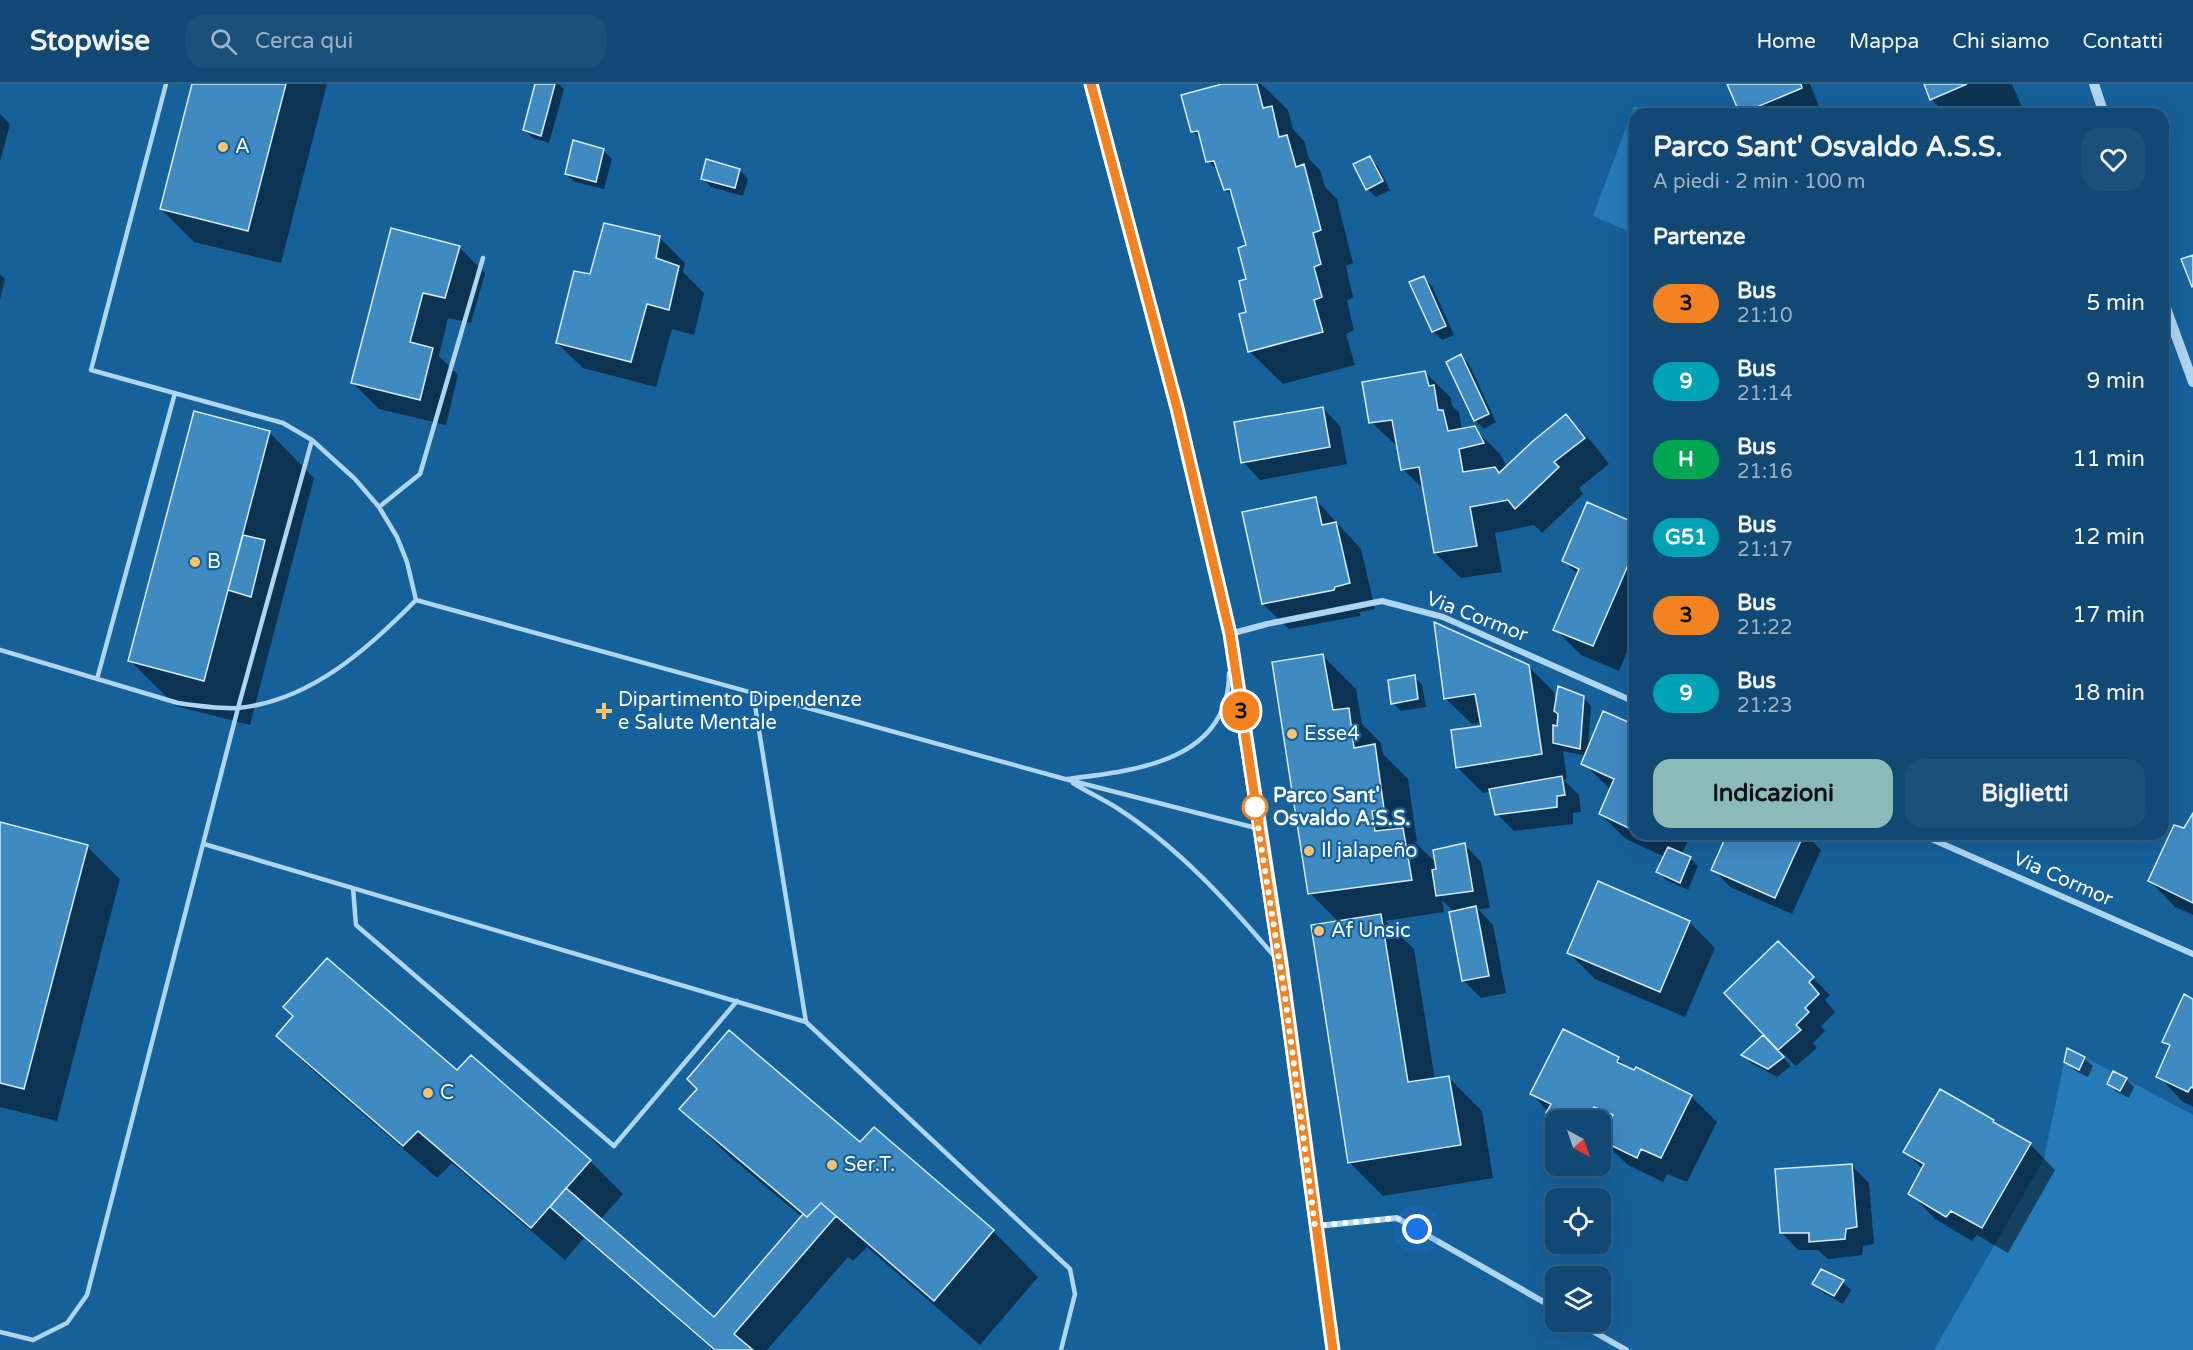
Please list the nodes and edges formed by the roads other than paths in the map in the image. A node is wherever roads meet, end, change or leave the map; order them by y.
1 (166, 84) edge
2 (1091, 84) edge
3 (2094, 84) edge
4 (2102, 108) edge
5 (483, 258) dead end
6 (2169, 319) edge
7 (2193, 382) edge
8 (175, 393) junction
9 (312, 440) junction
10 (380, 507) junction
11 (416, 600) junction
12 (1230, 634) junction
13 (0, 650) edge
14 (97, 679) junction
15 (753, 693) junction
16 (1629, 699) edge
17 (238, 708) junction
18 (1065, 779) junction
19 (1258, 829) junction
20 (1934, 840) edge
21 (204, 844) junction
22 (353, 888) junction
23 (2193, 954) edge
24 (1281, 964) junction
25 (737, 1001) junction
26 (806, 1022) junction
27 (1315, 1226) junction
28 (1545, 1303) edge
29 (0, 1332) edge
30 (1594, 1332) edge
31 (1061, 1350) edge
32 (1333, 1350) edge
33 (1626, 1350) edge

1 - 8 lane
2 - 12 main road
3 - 4 street
5 - 10 lane
6 - 7 street
8 - 9 lane
8 - 14 lane
9 - 10 lane
9 - 17 lane
10 - 11 lane
11 - 15 lane
11 - 17 lane
12 - 16 street, Via Cormor
12 - 18 lane
12 - 19 main road
13 - 14 lane
14 - 17 lane
15 - 18 lane
15 - 26 lane
17 - 21 lane
18 - 19 lane
18 - 24 lane
19 - 24 main road
20 - 23 street, Via Cormor
21 - 22 lane
21 - 29 lane
22 - 25 lane
22 - 25 lane
24 - 27 main road
25 - 26 lane
26 - 31 lane
27 - 28 street
27 - 32 main road
30 - 33 street

